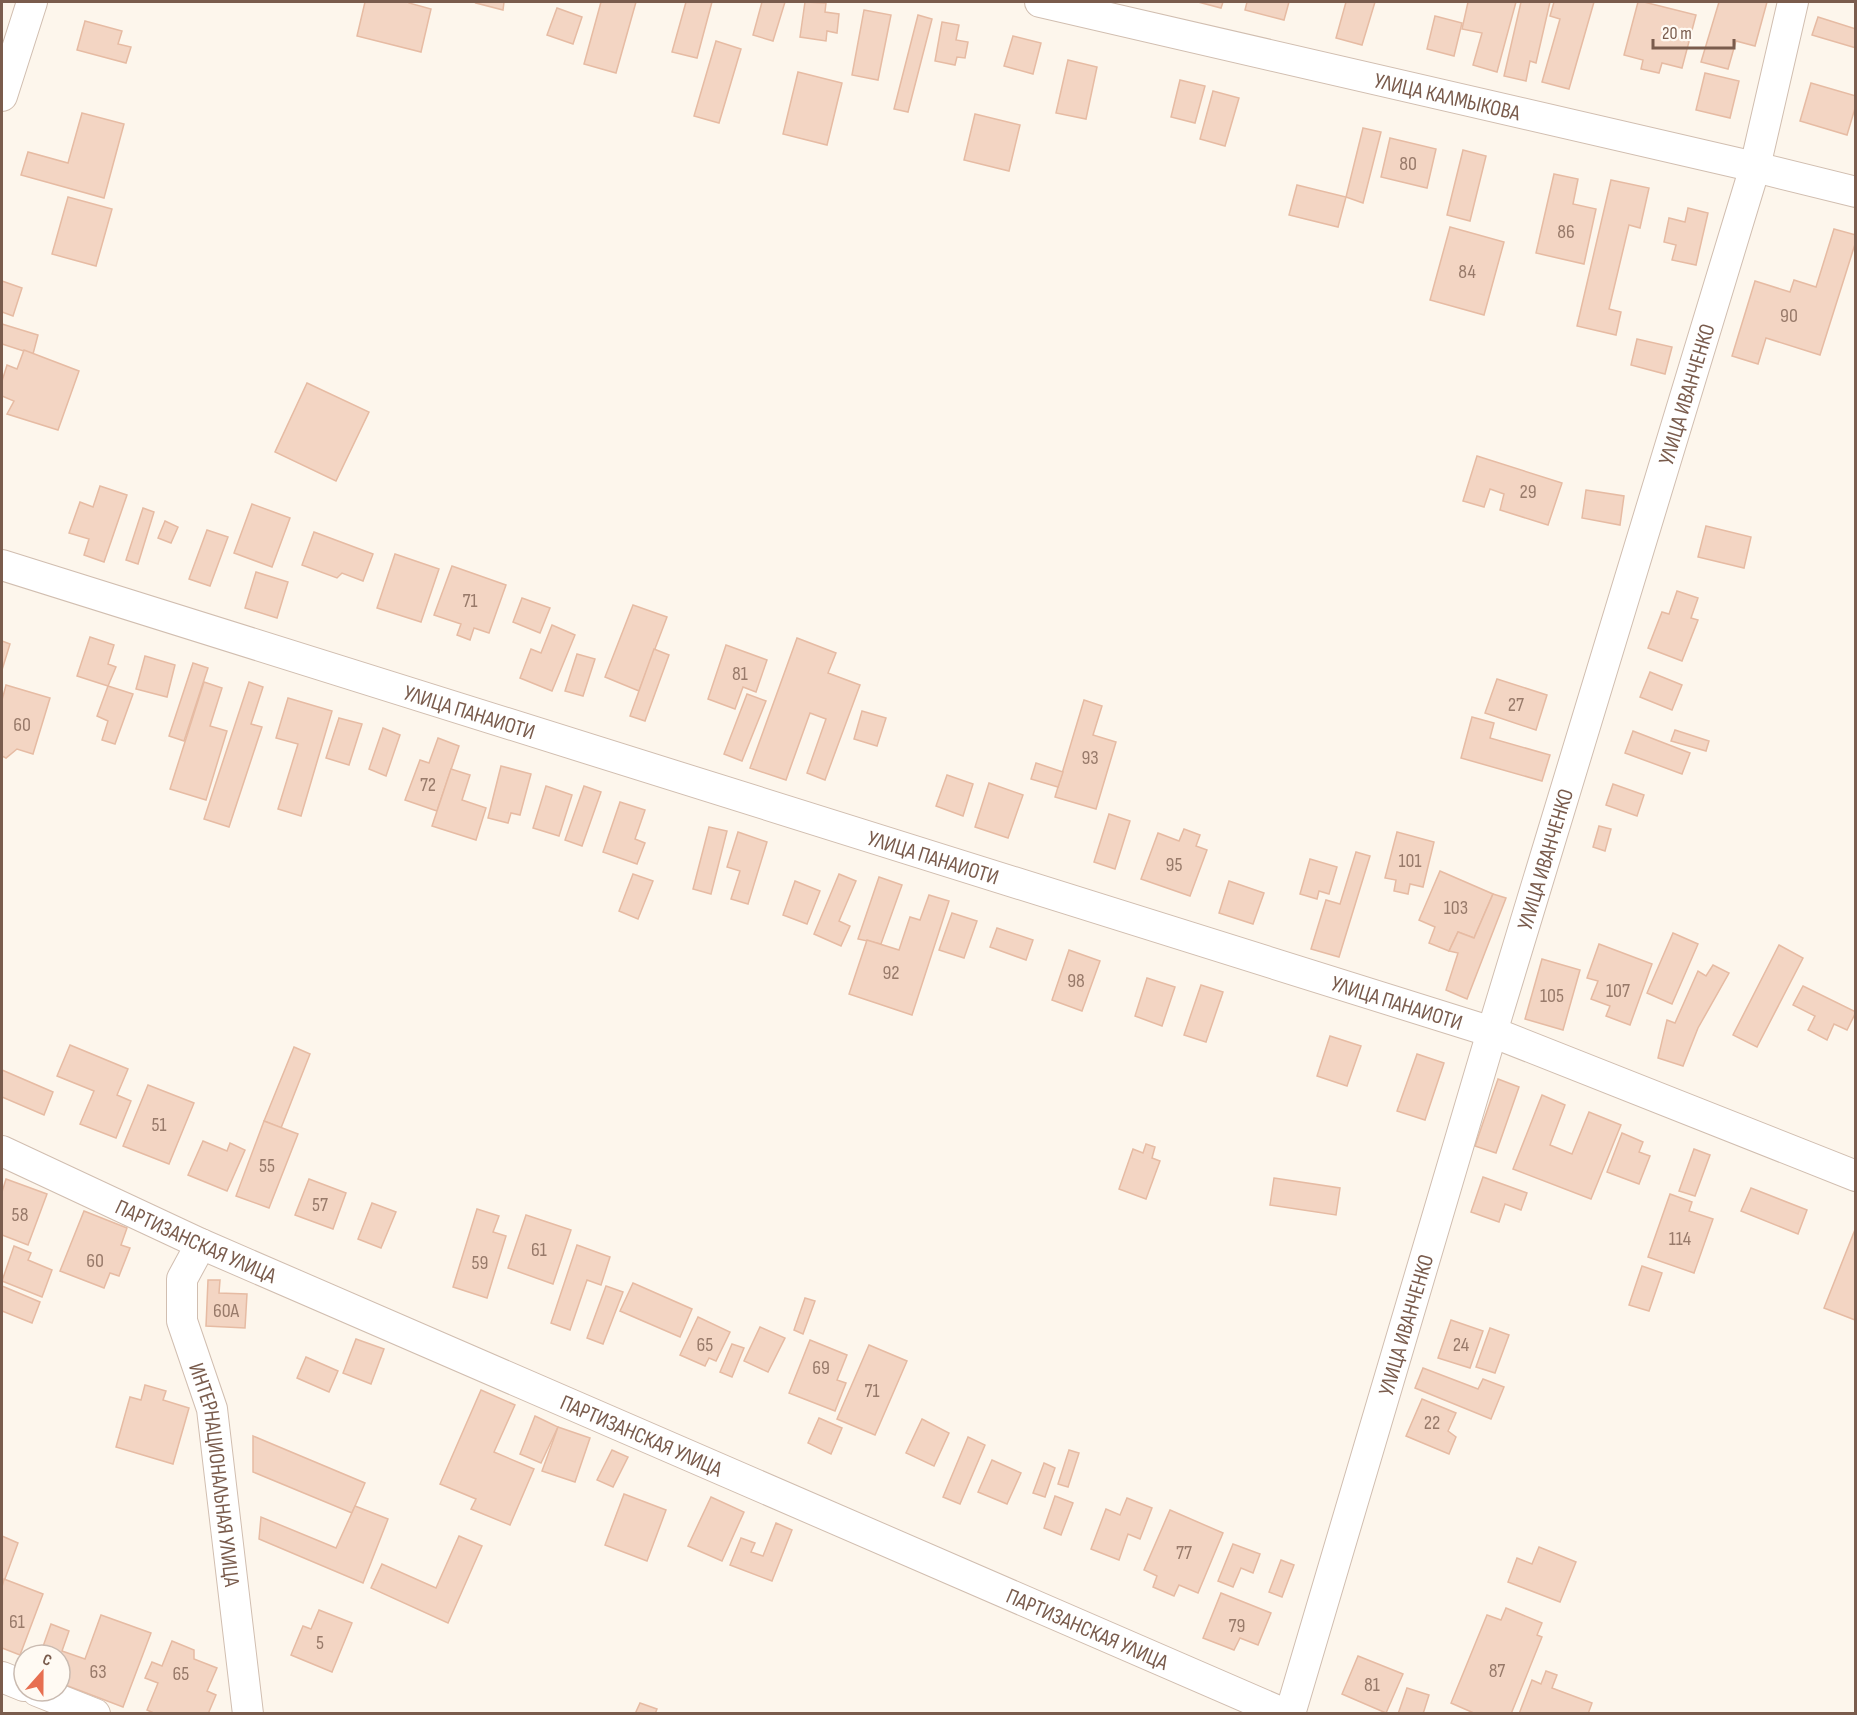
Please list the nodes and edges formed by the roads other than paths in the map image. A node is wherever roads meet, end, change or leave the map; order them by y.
1 (32, 2) edge
2 (1040, 2) edge
3 (1793, 2) edge
4 (2, 96) edge
5 (1755, 167) junction
6 (1856, 192) edge
7 (2, 565) edge
8 (1492, 1032) junction
9 (2, 1151) edge
10 (1856, 1176) edge
11 (201, 1244) junction
12 (69, 1703) edge
13 (95, 1713) edge
14 (248, 1713) edge
15 (1286, 1713) edge
16 (1290, 1713) edge

1 - 4 street
2 - 5 street, УЛИЦА КАЛМЫКОВА
3 - 5 street, УЛИЦА ИВАНЧЕНКО
5 - 6 street, УЛИЦА КАЛМЫКОВА
5 - 8 street, УЛИЦА ИВАНЧЕНКО
7 - 8 street, УЛИЦА ПАНАИОТИ
8 - 10 street, УЛИЦА ПАНАИОТИ
8 - 16 street, УЛИЦА ИВАНЧЕНКО
9 - 11 street, ПАРТИЗАНСКАЯ УЛИЦА
11 - 14 street, ИНТЕРНАЦИОНАЛЬНАЯ УЛИЦА
11 - 15 street, ПАРТИЗАНСКАЯ УЛИЦА
12 - 13 street

